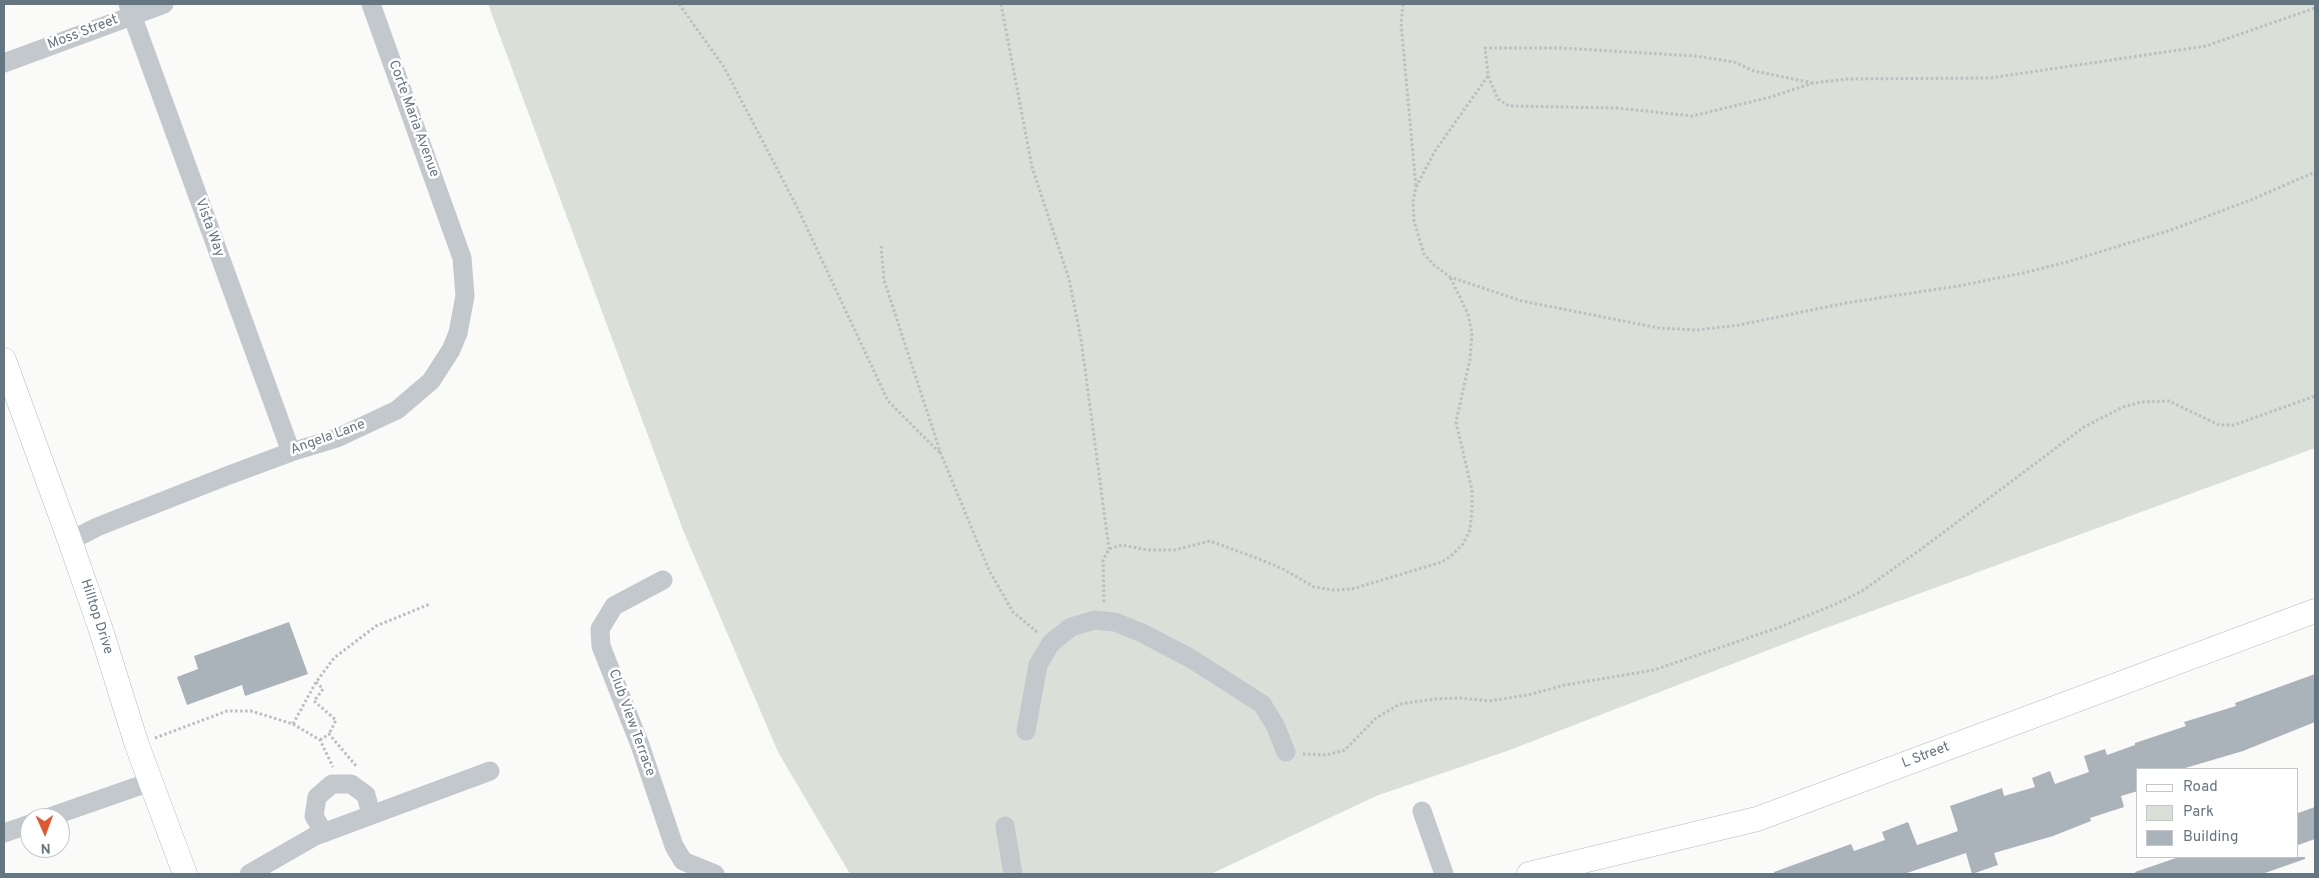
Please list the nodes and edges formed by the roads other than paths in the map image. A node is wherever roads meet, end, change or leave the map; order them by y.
1 (164, 4) edge
2 (371, 4) edge
3 (130, 9) edge
4 (4, 63) edge
5 (454, 234) joint
6 (4, 360) edge
7 (290, 452) junction
8 (70, 541) junction
9 (663, 580) dead end
10 (2315, 611) edge
11 (1026, 730) dead end
12 (1286, 752) road end
13 (490, 772) dead end
14 (150, 782) junction
15 (70, 810) edge
16 (1422, 811) dead end
17 (371, 814) junction
18 (1005, 826) dead end
19 (20, 827) edge
20 (4, 833) edge
21 (324, 833) junction
22 (185, 874) edge
23 (250, 874) edge
24 (715, 874) edge
25 (1014, 874) edge
26 (1444, 874) edge
27 (1529, 874) edge

1 - 3 street, Moss Street
2 - 5 street, Corte Maria Avenue
3 - 4 street, Moss Street
3 - 7 street, Vista Way
5 - 7 street, Angela Lane
6 - 8 main road, Hilltop Drive
7 - 8 street, Angela Lane
8 - 14 main road, Hilltop Drive
9 - 24 street, Club View Terrace
10 - 27 main road, L Street
11 - 12 street
13 - 17 street
14 - 15 street
14 - 22 main road, Hilltop Drive
16 - 26 street
17 - 21 street
17 - 21 street
18 - 25 street
19 - 20 street
21 - 23 street

